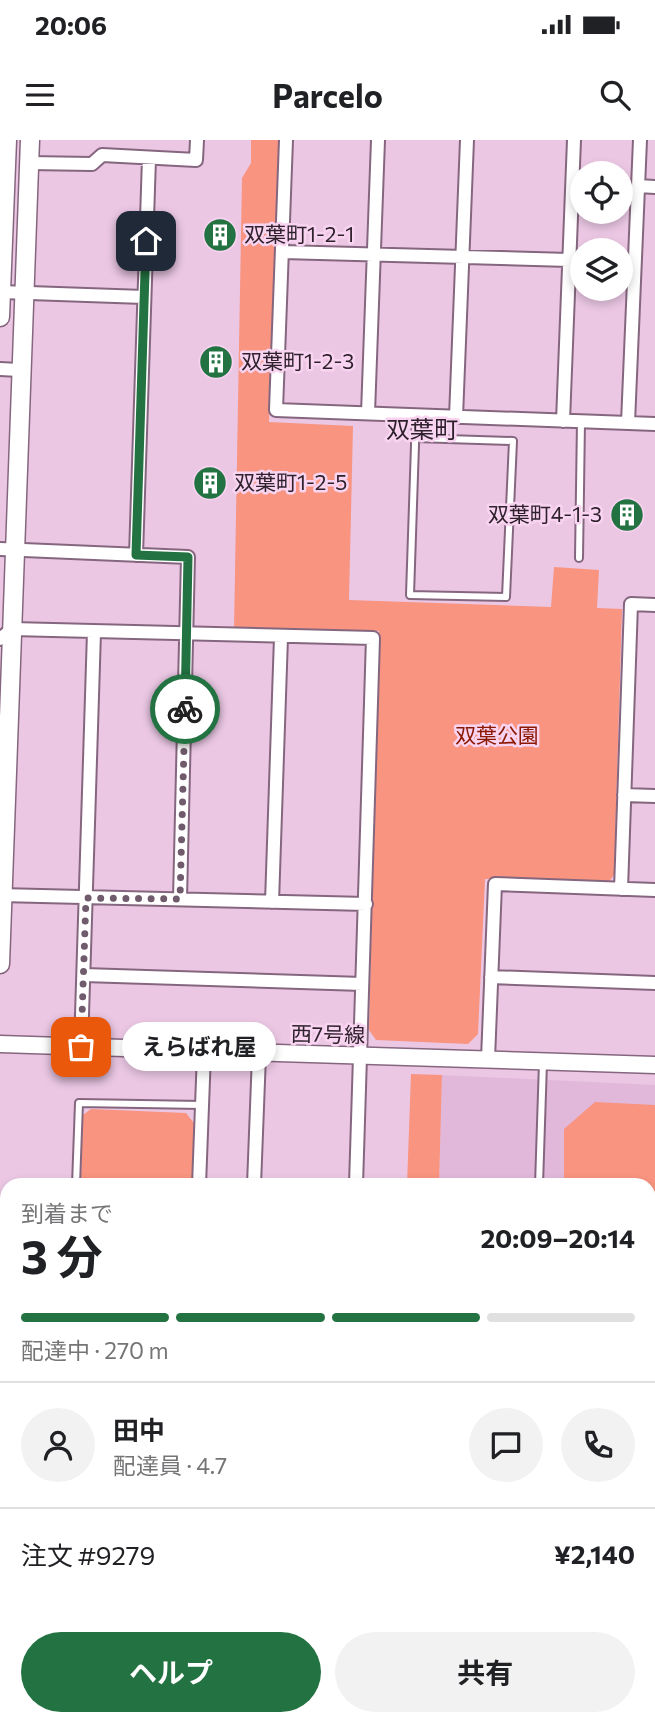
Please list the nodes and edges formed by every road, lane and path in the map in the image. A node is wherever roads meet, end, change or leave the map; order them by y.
1 (6, 140) edge
2 (30, 140) edge
3 (103, 140) edge
4 (197, 140) edge
5 (286, 140) edge
6 (378, 140) edge
7 (467, 140) edge
8 (574, 140) edge
9 (640, 140) edge
10 (102, 155) junction
11 (149, 158) junction
12 (29, 163) junction
13 (638, 186) junction
14 (655, 187) edge
15 (283, 252) junction
16 (374, 254) junction
17 (463, 258) junction
18 (569, 260) junction
19 (1, 292) edge
20 (23, 293) junction
21 (145, 297) junction
22 (0, 317) edge
23 (0, 369) edge
24 (19, 370) junction
25 (368, 413) junction
26 (416, 415) junction
27 (456, 417) junction
28 (563, 421) junction
29 (581, 421) junction
30 (628, 423) junction
31 (655, 424) edge
32 (415, 438) junction
33 (8, 549) edge
34 (136, 555) junction
35 (579, 558) dead end
36 (655, 605) edge
37 (94, 632) junction
38 (6, 634) edge
39 (187, 635) junction
40 (281, 637) junction
41 (624, 795) junction
42 (655, 796) edge
43 (2, 837) edge
44 (621, 889) junction
45 (655, 890) edge
46 (1, 895) edge
47 (86, 898) junction
48 (180, 899) junction
49 (272, 902) junction
50 (366, 904) junction
51 (0, 964) edge
52 (84, 975) junction
53 (491, 978) junction
54 (655, 983) edge
55 (362, 984) junction
56 (0, 1044) edge
57 (81, 1047) junction
58 (204, 1053) junction
59 (259, 1055) junction
60 (360, 1057) junction
61 (488, 1059) junction
62 (543, 1062) junction
63 (655, 1065) edge
64 (202, 1105) junction
65 (76, 1178) edge
66 (200, 1178) edge
67 (254, 1178) edge
68 (356, 1178) edge
69 (539, 1178) edge

1 - 19 main road
2 - 12 main road
3 - 10 street
4 - 11 street
5 - 15 street
6 - 16 street
7 - 17 street
8 - 18 street
9 - 13 street
10 - 11 street
10 - 12 street
11 - 21 street
12 - 20 main road
13 - 14 street
13 - 30 street
15 - 16 street
15 - 25 street
16 - 17 street
16 - 25 street
17 - 18 street
17 - 27 street
18 - 28 street
19 - 20 street
19 - 22 main road
20 - 21 street
20 - 24 main road
21 - 34 street
23 - 24 street
24 - 33 main road
25 - 26 street
26 - 27 street
26 - 32 lane
27 - 28 street
28 - 29 street
29 - 30 street
29 - 35 lane
30 - 31 street
32 - 32 lane
33 - 34 street
33 - 38 main road
34 - 39 street
36 - 41 street
37 - 38 street
37 - 39 street
37 - 47 street
38 - 43 main road
39 - 40 street
39 - 48 street
40 - 49 street
40 - 50 street
41 - 42 street
41 - 44 street
43 - 46 main road
44 - 45 street
44 - 53 street
46 - 47 street
46 - 51 main road
47 - 48 street
47 - 52 street
48 - 49 street
49 - 50 street
50 - 55 street
52 - 55 street
52 - 57 street
53 - 54 street
53 - 61 street
55 - 60 street
56 - 57 street, 西7号線
57 - 58 street, 西7号線
58 - 59 street, 西7号線
58 - 64 street
59 - 60 street, 西7号線
59 - 67 street
60 - 61 street, 西7号線
60 - 68 street
61 - 62 street, 西7号線
62 - 63 street, 西7号線
62 - 69 lane
64 - 65 lane
64 - 66 street

